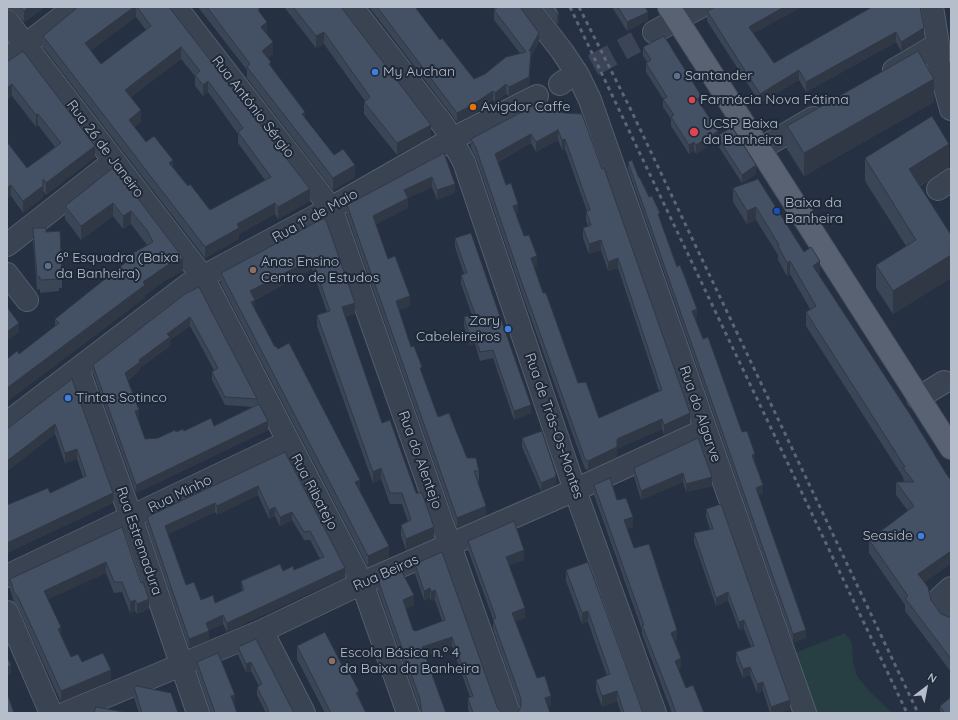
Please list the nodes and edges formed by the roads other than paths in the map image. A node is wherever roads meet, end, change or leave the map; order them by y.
1 (75, 7) edge
2 (176, 7) edge
3 (352, 7) edge
4 (528, 7) edge
5 (700, 7) edge
6 (932, 7) edge
7 (673, 13) edge
8 (7, 21) edge
9 (654, 32) tunnel mouth
10 (938, 44) junction
11 (26, 45) junction
12 (7, 59) edge
13 (951, 72) edge
14 (876, 80) edge
15 (537, 96) dead end
16 (828, 109) edge
17 (951, 109) edge
18 (452, 139) junction
19 (760, 149) junction
20 (114, 162) junction
21 (331, 208) junction
22 (7, 245) edge
23 (7, 274) edge
24 (203, 277) junction
25 (27, 300) dead end
26 (78, 369) junction
27 (944, 382) dead end
28 (918, 398) junction
29 (7, 423) edge
30 (705, 430) junction
31 (948, 439) edge
32 (288, 442) junction
33 (575, 490) junction
34 (131, 517) junction
35 (450, 544) junction
36 (7, 576) edge
37 (362, 583) junction
38 (951, 588) edge
39 (7, 612) edge
40 (951, 619) edge
41 (262, 631) junction
42 (180, 664) junction
43 (51, 713) edge
44 (66, 713) edge
45 (198, 713) edge
46 (304, 713) edge
47 (408, 713) edge
48 (510, 713) edge
49 (655, 713) edge
50 (805, 713) edge

1 - 11 street
2 - 21 street, Rua António Sérgio
3 - 18 street, Rua de Trás-Os-Montes
4 - 30 street, Rua do Algarve
5 - 7 street
6 - 10 street
7 - 9 street
7 - 19 main road
8 - 11 street, Rua 26 de Janeiro
10 - 13 street
10 - 14 street
10 - 17 street
11 - 12 street
11 - 20 street, Rua 26 de Janeiro
15 - 18 street, Rua 1º de Maio
16 - 19 street
18 - 21 street, Rua 1º de Maio
18 - 33 street, Rua de Trás-Os-Montes
19 - 28 main road
20 - 22 street
20 - 24 street, Rua 26 de Janeiro
21 - 24 street, Rua 1º de Maio
21 - 35 street, Rua do Alentejo
23 - 25 street
24 - 26 street, Rua 1º de Maio
24 - 32 street, Rua Ribatejo
26 - 29 street, Rua 1º de Maio
26 - 34 street, Rua Estremadura
27 - 28 street
28 - 31 main road
30 - 33 street, Rua Beiras
30 - 50 street, Rua do Algarve
32 - 34 street, Rua Minho
32 - 37 street, Rua Ribatejo
33 - 35 street, Rua Beiras
33 - 49 street, Rua de Trás-Os-Montes
34 - 36 street, Rua Minho
34 - 42 street, Rua Estremadura
35 - 37 street, Rua Beiras
35 - 48 street, Rua do Alentejo
37 - 41 street, Rua Beiras
37 - 47 street, Rua Ribatejo
38 - 40 street
39 - 43 street
41 - 42 street, Rua Beiras
41 - 46 street
42 - 44 street, Rua Beiras
42 - 45 street, Rua Estremadura

